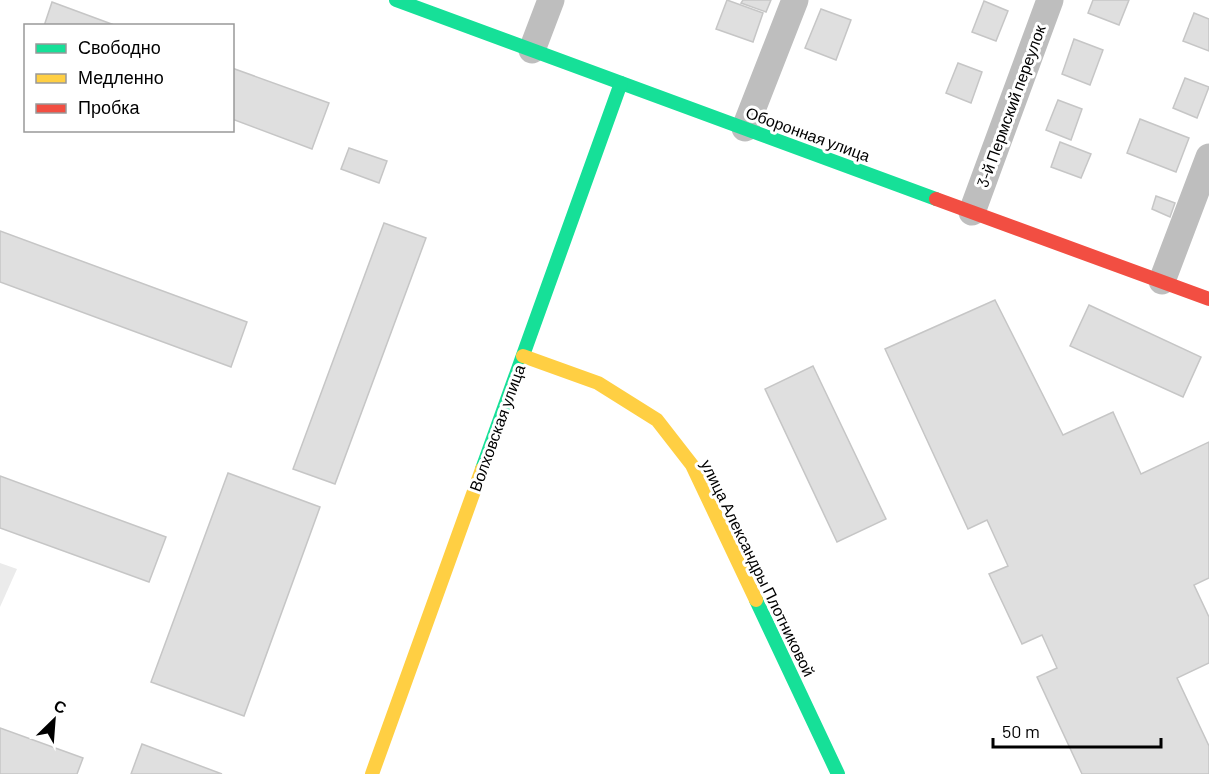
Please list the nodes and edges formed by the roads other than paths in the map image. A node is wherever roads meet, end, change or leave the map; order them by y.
1 (396, 0) edge
2 (552, 0) edge
3 (795, 0) edge
4 (1050, 0) edge
5 (532, 50) junction
6 (621, 83) junction
7 (745, 128) junction
8 (1209, 157) edge
9 (972, 212) junction
10 (1162, 281) junction
11 (1209, 298) edge
12 (523, 356) junction
13 (372, 774) edge
14 (838, 774) edge

1 - 5 street, Оборонная улица
2 - 5 street
3 - 7 street
4 - 9 street, 3-й Пермский переулок
5 - 6 street, Оборонная улица
6 - 7 street, Оборонная улица
6 - 12 street, Волховская улица
7 - 9 street, Оборонная улица
8 - 10 street
9 - 10 street, Оборонная улица
10 - 11 street, Оборонная улица
12 - 13 street, Волховская улица
12 - 14 street, улица Александры Плотниковой

